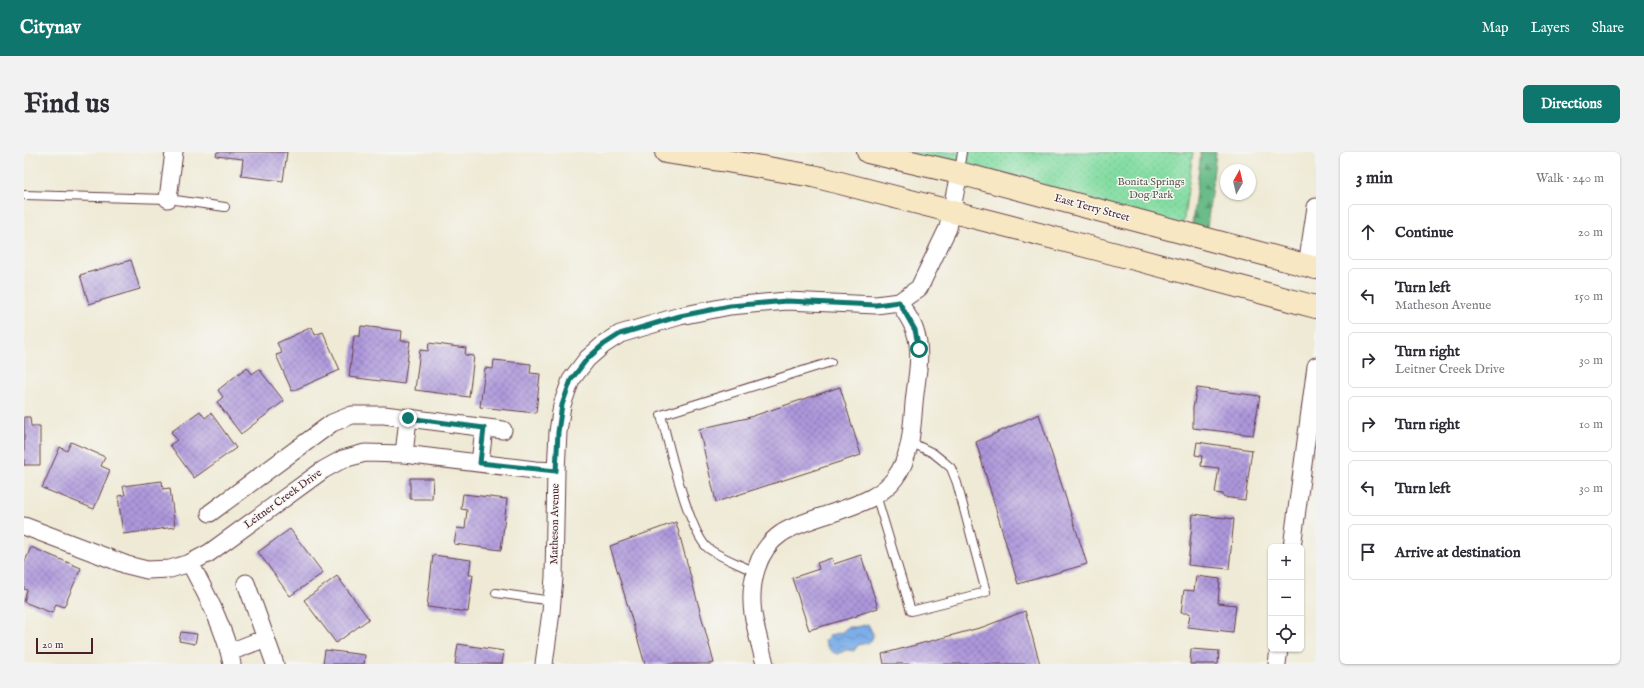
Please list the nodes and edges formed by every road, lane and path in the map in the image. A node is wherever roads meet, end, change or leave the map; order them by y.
1 (174, 152) edge
2 (666, 152) edge
3 (868, 152) edge
4 (961, 162) edge
5 (24, 195) edge
6 (168, 199) junction
7 (225, 207) dead end
8 (1316, 208) edge
9 (952, 212) junction
10 (1312, 267) edge
11 (899, 302) junction
12 (1316, 307) edge
13 (831, 362) dead end
14 (1316, 366) edge
15 (408, 418) junction
16 (484, 428) junction
17 (503, 430) dead end
18 (910, 442) junction
19 (404, 454) junction
20 (480, 463) junction
21 (556, 471) junction
22 (876, 495) junction
23 (210, 513) dead end
24 (24, 526) edge
25 (1292, 544) edge
26 (190, 563) junction
27 (755, 572) junction
28 (246, 583) dead end
29 (496, 593) dead end
30 (552, 601) junction
31 (266, 638) junction
32 (1279, 652) edge
33 (231, 658) edge
34 (275, 664) edge
35 (544, 664) edge
36 (766, 664) edge
37 (1277, 664) edge

1 - 6 street
2 - 9 street
3 - 4 street, East Terry Street
4 - 9 street, Matheson Avenue
4 - 10 street, East Terry Street
5 - 6 lane
6 - 7 lane
8 - 10 street
9 - 11 street, Matheson Avenue
9 - 12 street
11 - 18 street
11 - 21 street, Matheson Avenue
13 - 27 lane
14 - 25 street
15 - 16 street
15 - 19 street
15 - 23 street
16 - 17 street
16 - 20 street
18 - 22 street
18 - 22 lane
19 - 20 street, Leitner Creek Drive
19 - 26 street, Leitner Creek Drive
20 - 21 street, Leitner Creek Drive
21 - 30 street, Matheson Avenue
22 - 27 street
24 - 26 street, Leitner Creek Drive
26 - 33 street
27 - 36 street
28 - 31 street
29 - 30 lane
30 - 35 street, Matheson Avenue
31 - 33 street
31 - 34 street
32 - 37 street

